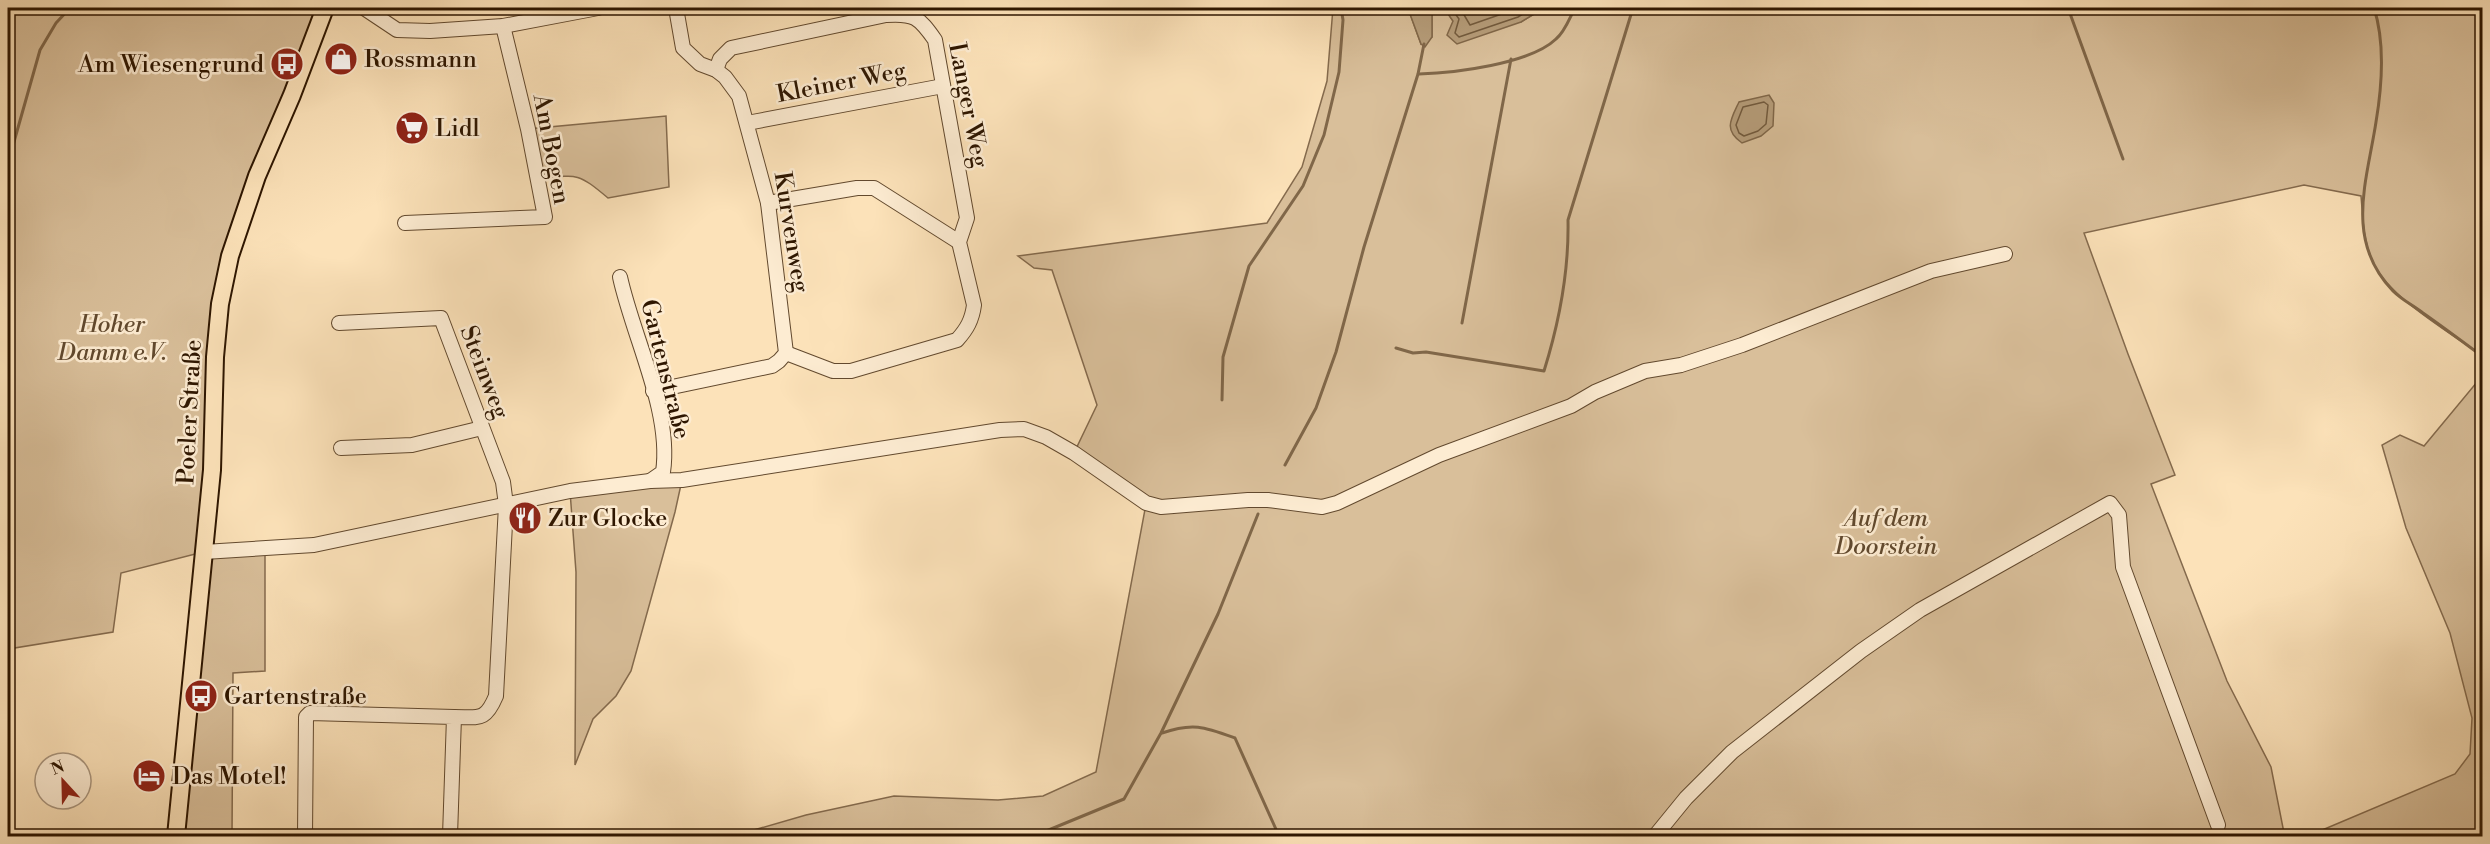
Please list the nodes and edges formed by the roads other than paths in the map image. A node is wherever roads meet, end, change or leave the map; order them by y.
1 (325, 8) edge
2 (364, 8) edge
3 (598, 8) edge
4 (676, 8) edge
5 (502, 26) junction
6 (716, 70) junction
7 (943, 86) junction
8 (747, 123) junction
9 (768, 203) junction
10 (405, 223) dead end
11 (959, 242) junction
12 (2005, 254) dead end
13 (620, 277) dead end
14 (339, 323) dead end
15 (786, 353) junction
16 (653, 391) junction
17 (482, 428) junction
18 (341, 447) dead end
19 (650, 481) junction
20 (506, 505) junction
21 (204, 552) junction
22 (454, 717) junction
23 (2218, 825) dead end
24 (176, 837) edge
25 (305, 837) edge
26 (450, 837) edge
27 (1655, 837) edge

1 - 21 main road, Poeler Straße
2 - 5 street
3 - 5 street
4 - 6 street, Kurvenweg
5 - 10 street, Am Bogen
6 - 7 street, Langer Weg
6 - 8 street, Kurvenweg
7 - 8 street, Kleiner Weg
7 - 11 street, Langer Weg
8 - 9 street, Kurvenweg
9 - 11 street
9 - 15 street, Kurvenweg
11 - 15 street, Langer Weg
12 - 19 street
13 - 16 street, Gartenstraße
14 - 17 street, Steinweg
15 - 16 street
16 - 19 street, Gartenstraße
17 - 18 street
17 - 20 street, Steinweg
19 - 20 street
20 - 21 street
20 - 22 street, Steinweg
21 - 24 main road, Poeler Straße
22 - 25 street
22 - 26 street
23 - 27 street

